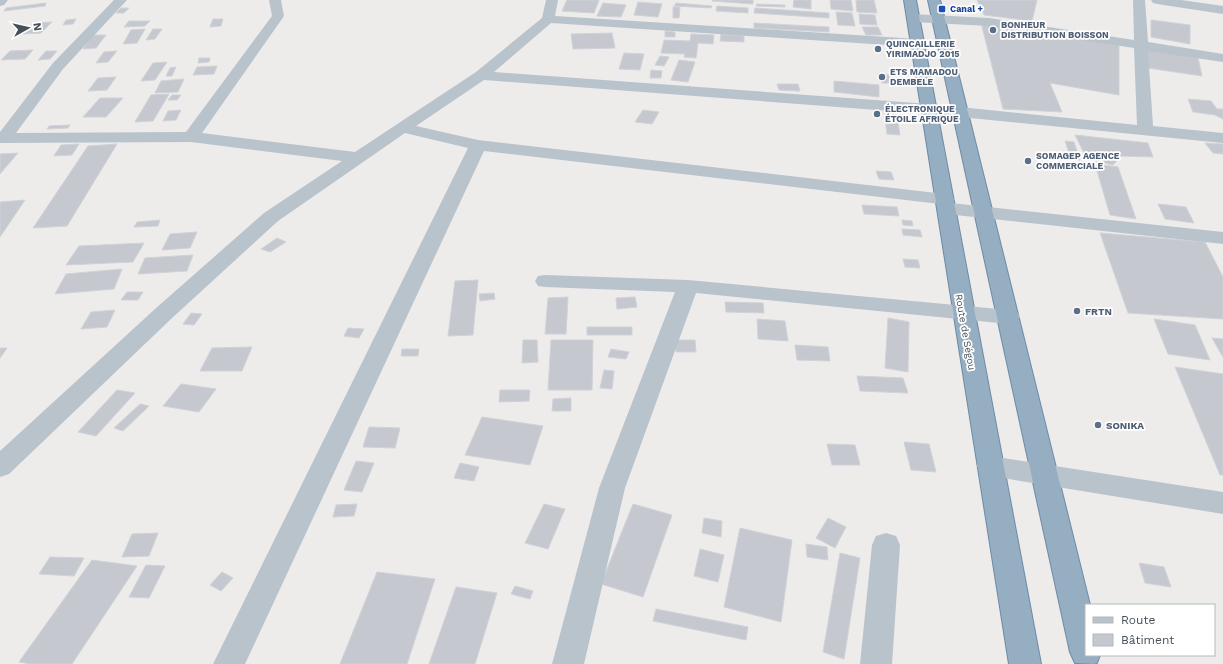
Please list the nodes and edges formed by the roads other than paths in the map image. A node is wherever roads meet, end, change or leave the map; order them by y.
1 (121, 0) edge
2 (276, 0) edge
3 (552, 0) edge
4 (1139, 0) edge
5 (1157, 0) edge
6 (1221, 0) edge
7 (912, 9) edge
8 (1223, 9) edge
9 (936, 10) edge
10 (548, 19) junction
11 (918, 43) junction
12 (1141, 45) junction
13 (1223, 58) edge
14 (481, 75) junction
15 (930, 109) junction
16 (961, 112) junction
17 (403, 128) junction
18 (1145, 130) junction
19 (191, 137) junction
20 (2, 138) edge
21 (1223, 138) edge
22 (478, 146) junction
23 (359, 158) junction
24 (945, 203) junction
25 (984, 212) junction
26 (1223, 238) edge
27 (545, 280) dead end
28 (688, 286) junction
29 (962, 311) junction
30 (1009, 316) junction
31 (990, 466) junction
32 (0, 467) edge
33 (1045, 475) junction
34 (1223, 503) edge
35 (886, 545) dead end
36 (1085, 648) edge
37 (229, 664) edge
38 (568, 664) edge
39 (876, 664) edge
40 (1024, 664) edge

1 - 20 street
2 - 19 street
3 - 10 street
4 - 12 street
5 - 8 street
6 - 8 street
7 - 9 street
7 - 11 highway, Route de Ségou
9 - 12 street
9 - 16 highway
10 - 11 street
10 - 14 street
11 - 15 highway, Route de Ségou
12 - 13 street
12 - 18 street
14 - 15 street
14 - 17 street
15 - 16 street
15 - 24 highway, Route de Ségou
16 - 18 street
16 - 25 highway
17 - 22 street
17 - 23 street
18 - 21 street
19 - 20 street
19 - 23 street
22 - 24 street
22 - 37 street
23 - 32 street
24 - 25 street
24 - 29 highway, Route de Ségou
25 - 26 street
25 - 30 highway
27 - 28 street
28 - 29 street
28 - 38 street
29 - 30 street
29 - 31 highway, Route de Ségou
30 - 33 highway
31 - 33 street
31 - 40 highway, Route de Ségou
33 - 34 street
33 - 36 highway
35 - 39 street

